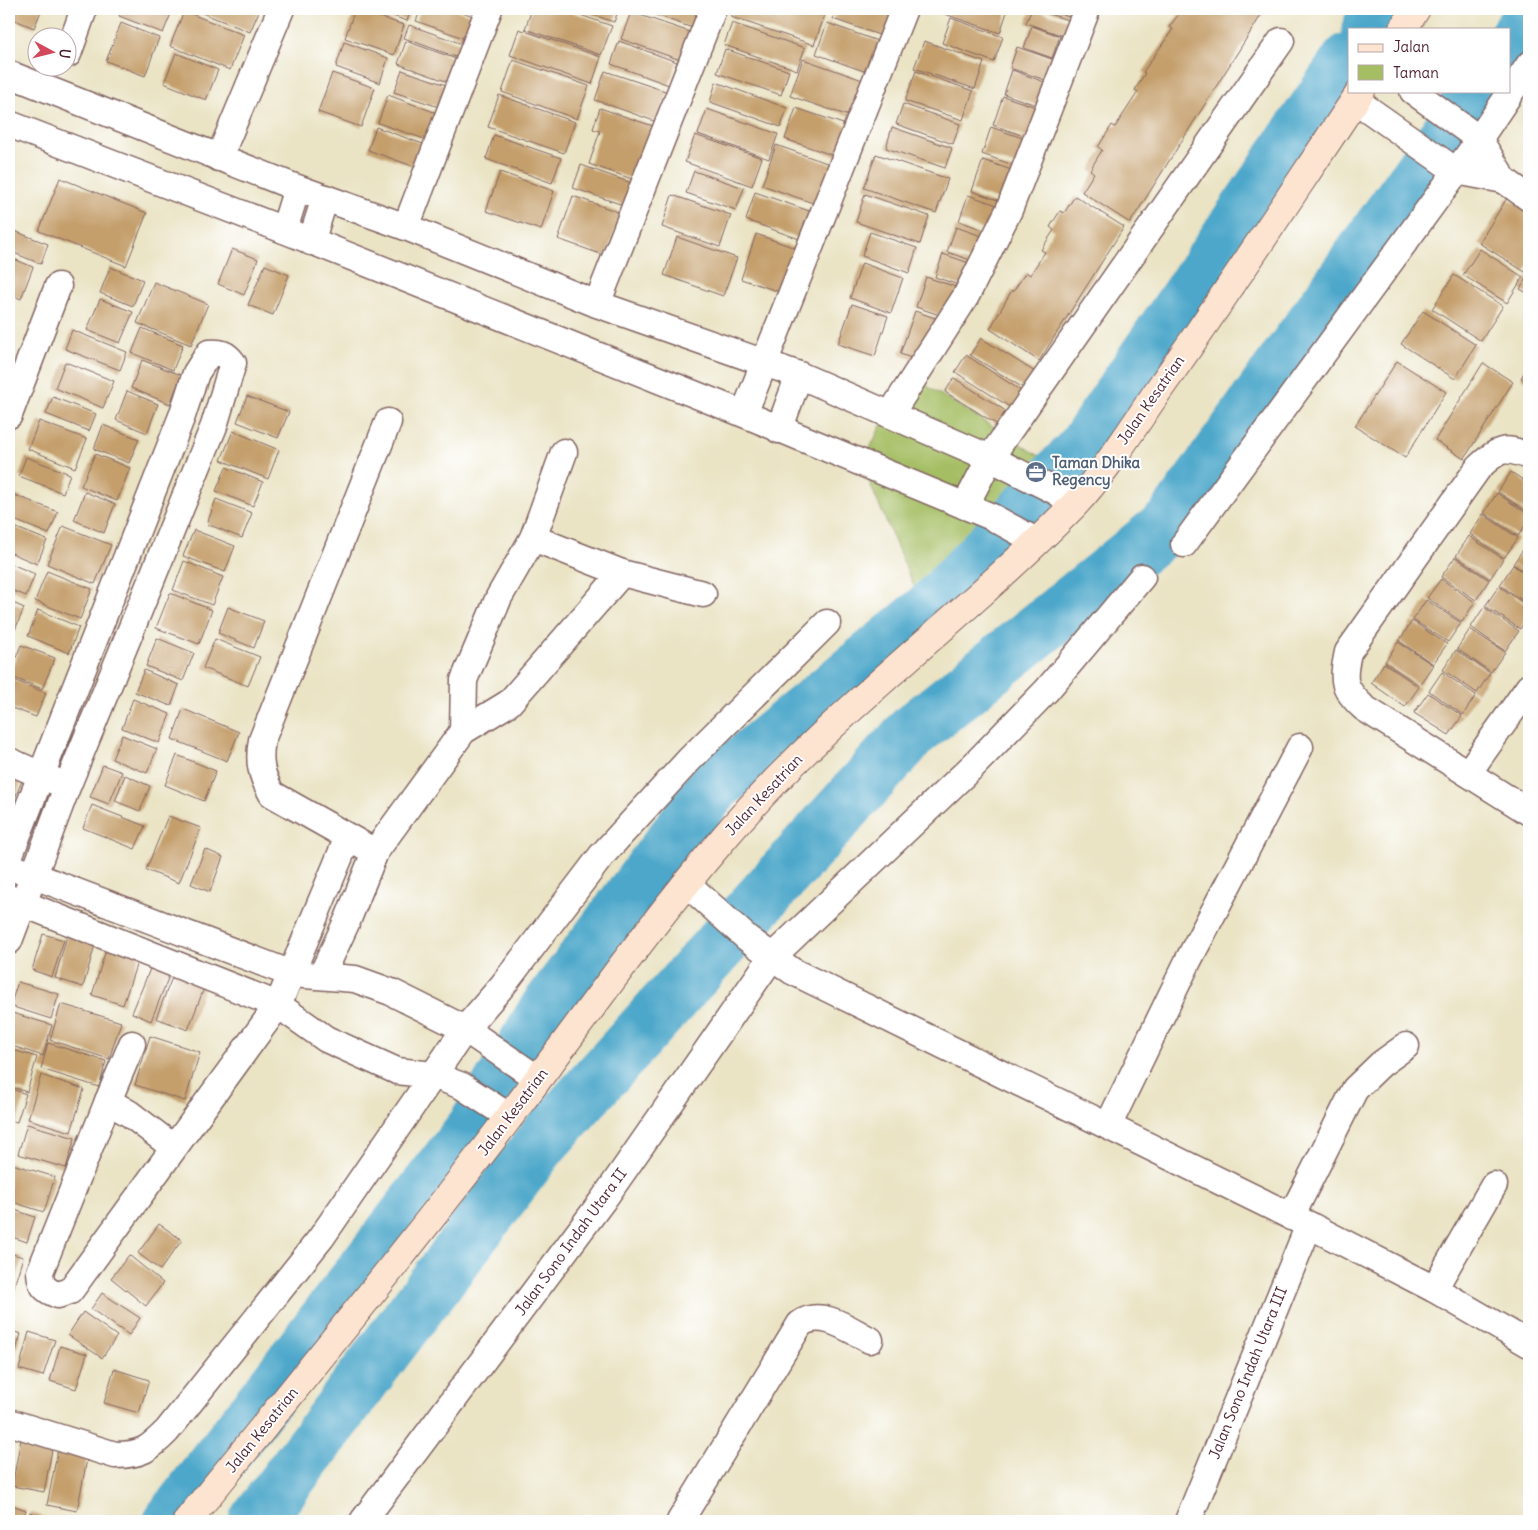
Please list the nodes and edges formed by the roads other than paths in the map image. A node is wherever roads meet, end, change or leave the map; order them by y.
1 (84, 9) edge
2 (281, 9) edge
3 (489, 9) edge
4 (713, 9) edge
5 (904, 9) edge
6 (1087, 9) edge
7 (1416, 9) edge
8 (77, 28) edge
9 (1404, 28) edge
10 (1281, 42) dead end
11 (1529, 65) edge
12 (9, 74) edge
13 (58, 79) edge
14 (1510, 86) edge
15 (1414, 92) edge
16 (1504, 92) edge
17 (1364, 102) edge
18 (9, 124) edge
19 (1469, 131) junction
20 (219, 158) junction
21 (1446, 164) junction
22 (1504, 180) junction
23 (297, 188) junction
24 (325, 198) junction
25 (1529, 198) edge
26 (406, 227) junction
27 (284, 230) junction
28 (311, 242) junction
29 (58, 286) dead end
30 (597, 304) junction
31 (763, 362) junction
32 (799, 375) junction
33 (744, 414) junction
34 (9, 415) edge
35 (890, 415) junction
36 (388, 422) dead end
37 (779, 430) junction
38 (564, 452) dead end
39 (1529, 456) edge
40 (990, 458) junction
41 (1066, 498) junction
42 (965, 506) junction
43 (140, 523) junction
44 (169, 535) junction
45 (533, 538) junction
46 (1030, 538) junction
47 (1184, 544) dead end
48 (622, 573) junction
49 (1142, 577) dead end
50 (703, 594) dead end
51 (828, 623) dead end
52 (1529, 687) edge
53 (463, 731) junction
54 (1300, 747) dead end
55 (9, 761) edge
56 (1468, 773) junction
57 (41, 775) junction
58 (66, 787) junction
59 (1529, 812) edge
60 (348, 837) junction
61 (375, 852) junction
62 (9, 857) edge
63 (9, 866) edge
64 (34, 876) junction
65 (694, 891) junction
66 (16, 901) edge
67 (9, 941) edge
68 (772, 957) junction
69 (292, 974) junction
70 (322, 975) junction
71 (278, 1006) junction
72 (465, 1029) junction
73 (132, 1044) dead end
74 (1406, 1046) dead end
75 (533, 1074) junction
76 (433, 1075) junction
77 (108, 1102) junction
78 (506, 1113) junction
79 (1108, 1126) junction
80 (173, 1148) junction
81 (1494, 1185) dead end
82 (1300, 1221) junction
83 (1434, 1290) junction
84 (870, 1340) dead end
85 (1529, 1344) edge
86 (9, 1422) edge
87 (187, 1521) edge
88 (363, 1521) edge
89 (680, 1521) edge
90 (1188, 1521) edge

1 - 8 street
2 - 20 street
3 - 26 street
4 - 30 street
5 - 31 street
6 - 35 street
7 - 9 street
10 - 40 street
11 - 14 street
12 - 13 street
13 - 20 street
15 - 19 street
16 - 19 street
17 - 21 street
17 - 41 street, Jalan Kesatrian
18 - 27 street
19 - 21 street
19 - 22 street
20 - 23 street
21 - 22 street
21 - 47 street
22 - 25 street
23 - 24 street
23 - 27 street
24 - 26 street
24 - 28 street
26 - 30 street
27 - 28 street
28 - 33 street
29 - 34 street
30 - 31 street
31 - 32 street
31 - 33 street
32 - 35 street
32 - 37 street
33 - 37 street
35 - 40 street
36 - 60 street
37 - 42 street
38 - 45 street
39 - 56 street
40 - 41 street
40 - 42 street
41 - 46 street, Jalan Kesatrian
42 - 46 street
43 - 44 street
43 - 44 street
43 - 57 street
44 - 58 street
45 - 48 street
45 - 53 street
46 - 65 street, Jalan Kesatrian
48 - 50 street
48 - 53 street
49 - 68 street, Jalan Sono Indah Utara II
51 - 72 street
52 - 56 street
53 - 61 street
54 - 79 street
55 - 57 street
56 - 59 street
57 - 58 street
57 - 62 street
58 - 64 street
60 - 61 street
60 - 69 street
61 - 70 street
63 - 64 street
64 - 66 street
64 - 69 street
65 - 68 street
65 - 75 street, Jalan Kesatrian
66 - 67 street
66 - 71 street
68 - 79 street
68 - 88 street, Jalan Sono Indah Utara II
69 - 70 street
69 - 71 street
70 - 72 street
71 - 76 street
71 - 80 street
72 - 75 street
72 - 76 street
73 - 77 street
74 - 82 street, Jalan Sono Indah Utara III
75 - 78 street, Jalan Kesatrian
76 - 78 street
76 - 86 street
77 - 80 street
77 - 80 street
78 - 87 street, Jalan Kesatrian
79 - 82 street
81 - 83 street
82 - 83 street
82 - 90 street, Jalan Sono Indah Utara III
83 - 85 street
84 - 89 street

